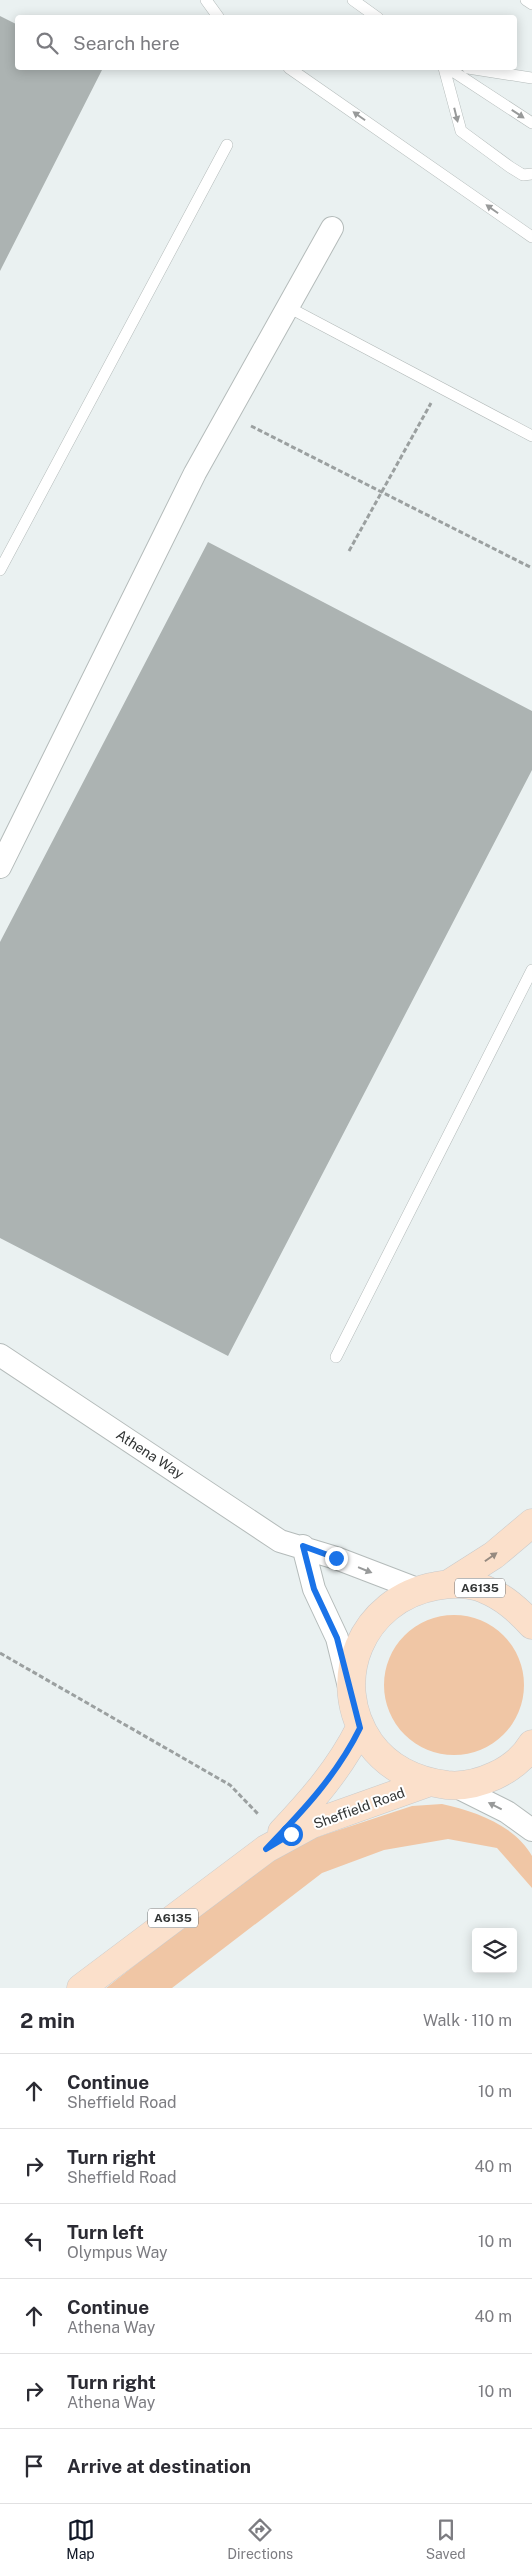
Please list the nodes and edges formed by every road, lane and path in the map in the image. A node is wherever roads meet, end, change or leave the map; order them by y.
1 (206, 0) edge
2 (353, 0) edge
3 (526, 0) edge
4 (532, 4) edge
5 (217, 15) edge
6 (374, 15) edge
7 (292, 70) edge
8 (445, 70) edge
9 (451, 70) edge
10 (481, 70) edge
11 (532, 78) edge
12 (532, 123) edge
13 (227, 145) dead end
14 (532, 174) edge
15 (332, 228) dead end
16 (532, 237) edge
17 (288, 307) junction
18 (440, 388) junction
19 (228, 415) junction
20 (532, 436) edge
21 (381, 493) junction
22 (349, 551) dead end
23 (532, 568) edge
24 (0, 570) edge
25 (0, 867) edge
26 (532, 970) edge
27 (0, 1355) edge
28 (336, 1357) dead end
29 (532, 1523) edge
30 (303, 1546) junction
31 (450, 1583) junction
32 (417, 1589) junction
33 (532, 1625) edge
34 (0, 1653) edge
35 (351, 1695) junction
36 (360, 1728) junction
37 (532, 1744) edge
38 (427, 1783) junction
39 (455, 1786) junction
40 (532, 1830) edge
41 (272, 1842) junction
42 (81, 1988) edge

1 - 5 lane
2 - 6 lane
3 - 4 lane
16 -> 7 lane
8 -> 14 lane
9 -> 12 lane
10 - 11 lane
13 - 24 lane
15 - 17 street
17 - 18 lane
17 - 19 street
18 - 20 lane
18 - 21 path
19 - 21 path
19 - 25 street
21 - 22 path
21 - 23 path
26 - 28 lane
27 - 30 street, Athena Way
31 -> 29 main road, A6135
30 -> 32 street, Athena Way
30 - 35 street
31 - 32 main road, A6135
31 - 33 main road, A6135
32 - 35 main road, A6135
34 - 41 path
35 - 36 main road, A6135
36 - 38 main road, A6135
36 - 41 main road, Sheffield Road / A6135
37 - 39 main road, A6135
38 - 39 main road, A6135
38 - 41 main road, Sheffield Road / A6135
40 -> 39 street
41 - 42 main road, Sheffield Road / A6135

